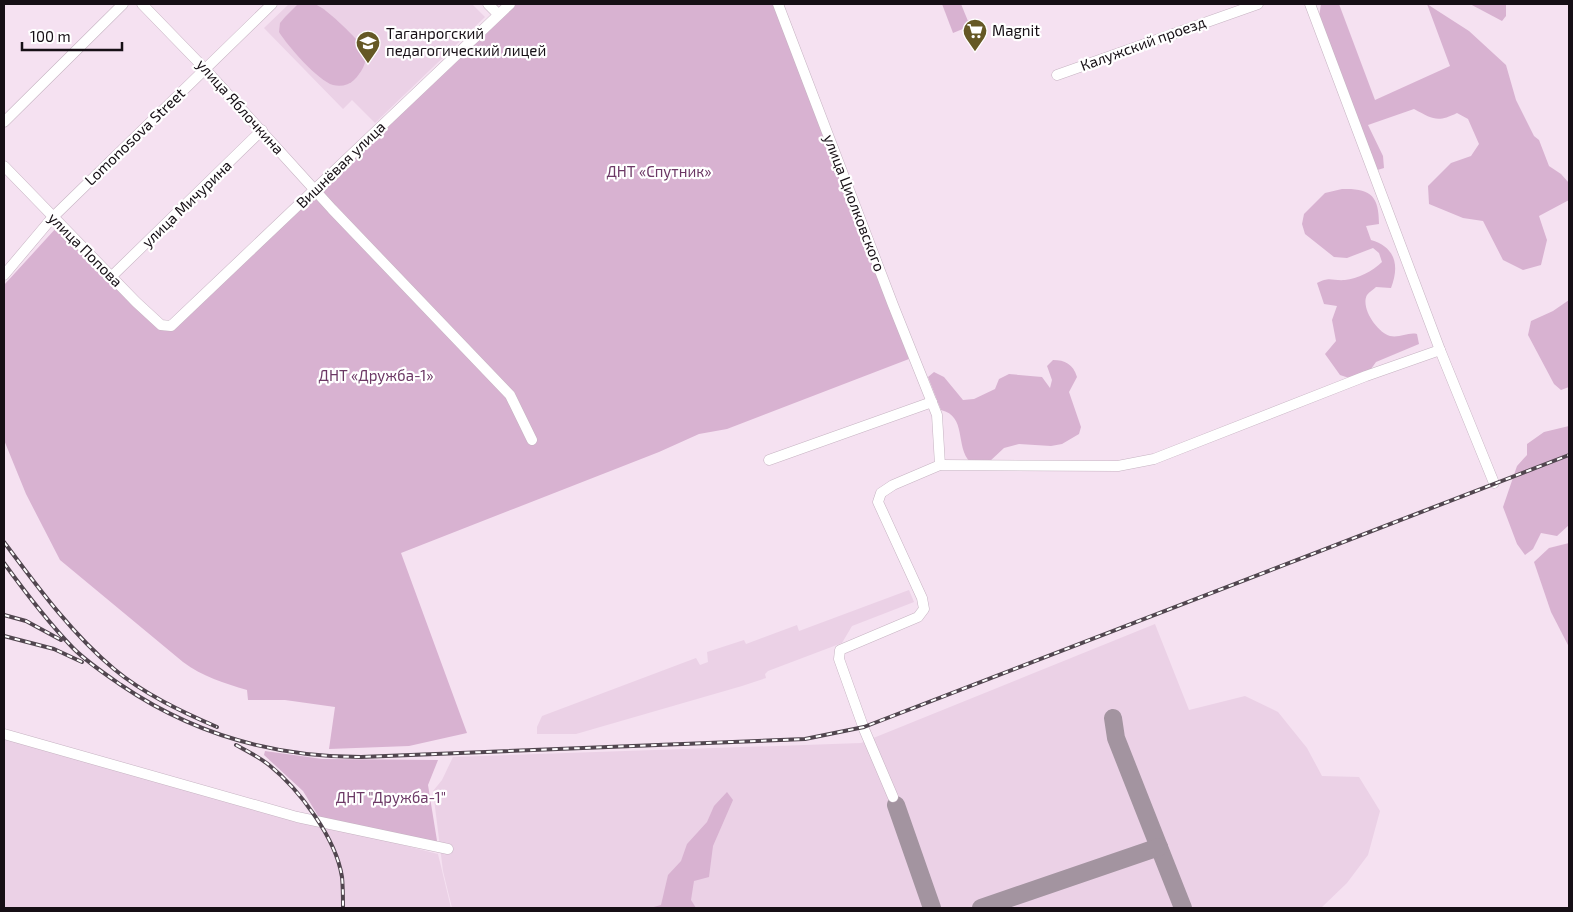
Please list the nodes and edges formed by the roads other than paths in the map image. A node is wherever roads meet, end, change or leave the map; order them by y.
1 (122, 4) edge
2 (142, 4) edge
3 (272, 4) edge
4 (488, 4) edge
5 (510, 4) edge
6 (778, 4) edge
7 (1258, 4) edge
8 (1310, 4) edge
9 (498, 14) junction
10 (206, 68) junction
11 (1057, 75) dead end
12 (4, 122) edge
13 (262, 130) junction
14 (4, 166) edge
15 (315, 190) junction
16 (52, 218) junction
17 (4, 275) edge
18 (111, 277) junction
19 (171, 326) joint
20 (1440, 350) junction
21 (932, 402) junction
22 (532, 440) dead end
23 (769, 460) dead end
24 (940, 465) junction
25 (1494, 483) dead end
26 (4, 734) edge
27 (893, 797) dead end
28 (448, 849) dead end

1 - 12 street
2 - 10 street, улица Яблочкина
3 - 10 street, Lomonosova Street
4 - 9 street
5 - 9 street, Вишнёвая улица
6 - 21 street, улица Циолковского
7 - 11 street, Калужский проезд
8 - 20 street
9 - 15 street, Вишнёвая улица
10 - 13 street, улица Яблочкина
10 - 16 street, Lomonosova Street
13 - 15 street, улица Яблочкина
13 - 18 street, улица Мичурина
14 - 16 street, улица Попова
15 - 19 street, Вишнёвая улица
15 - 22 street, улица Яблочкина
16 - 17 street, Lomonosova Street
16 - 18 street, улица Попова
18 - 19 street, улица Попова
20 - 24 street
20 - 25 street
21 - 23 street
21 - 24 street, улица Циолковского
24 - 27 street
26 - 28 street

